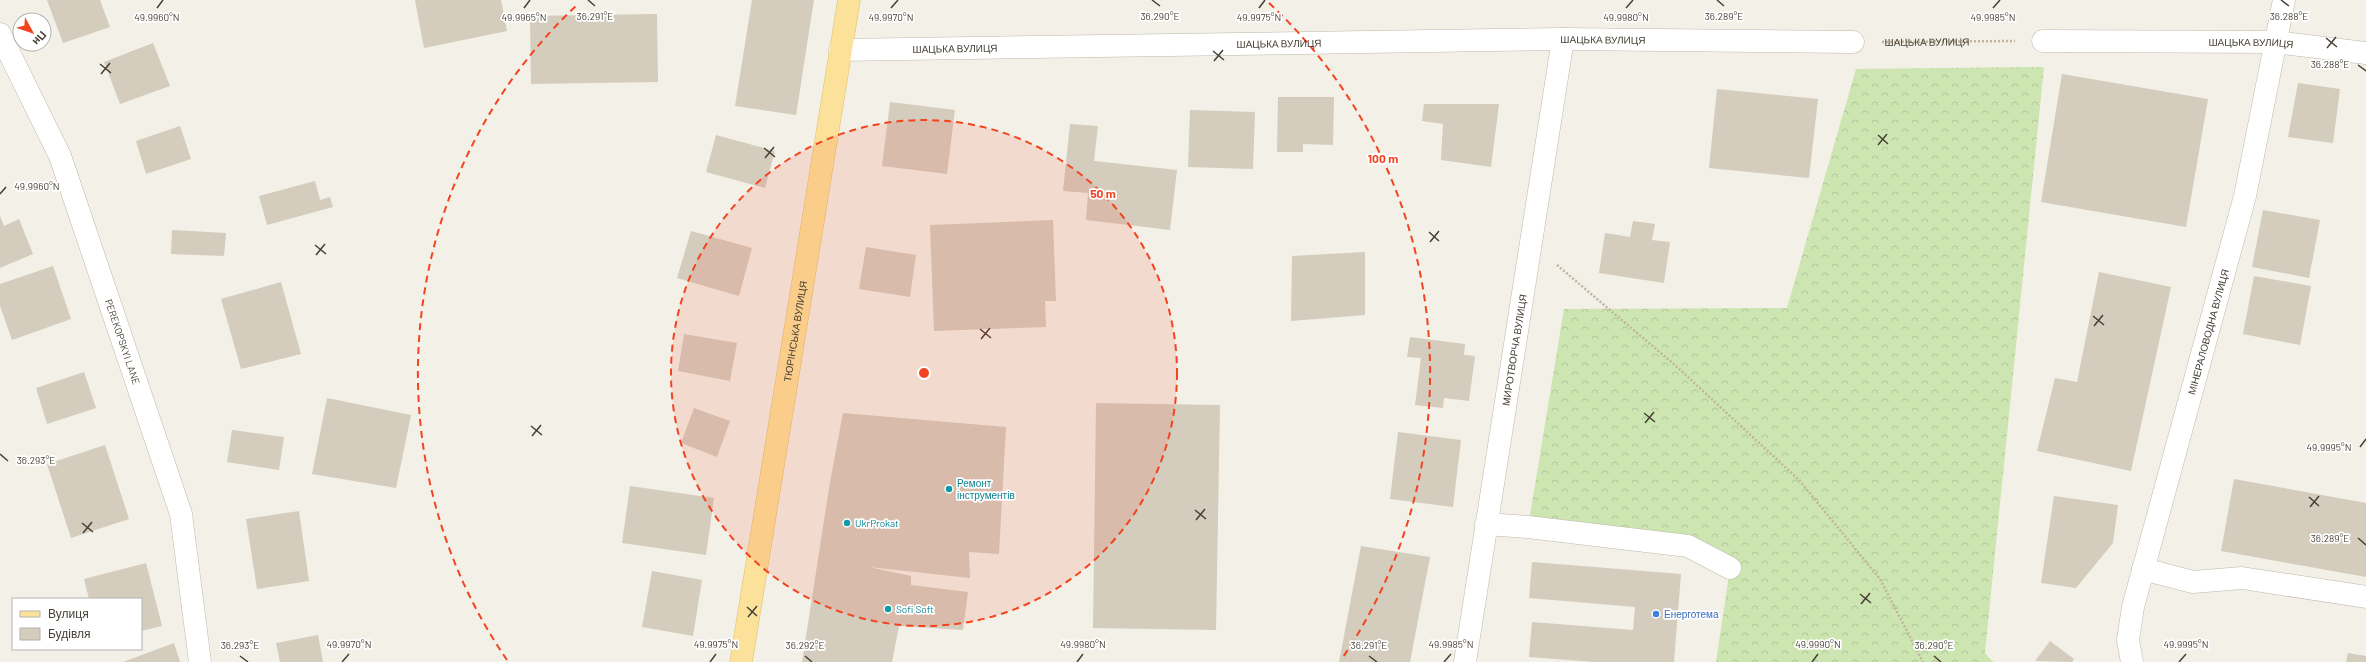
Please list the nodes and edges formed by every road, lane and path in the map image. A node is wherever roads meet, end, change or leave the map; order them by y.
1 (849, 0) edge
2 (2284, 0) edge
3 (0, 34) edge
4 (1563, 39) junction
5 (2043, 41) joint
6 (1853, 42) joint
7 (2275, 42) junction
8 (840, 50) junction
9 (2366, 53) edge
10 (1531, 244) junction
11 (1486, 524) junction
12 (1730, 568) dead end
13 (2144, 569) junction
14 (2366, 598) edge
15 (200, 662) edge
16 (741, 662) edge
17 (1465, 662) edge
18 (1923, 662) edge
19 (2132, 662) edge

1 - 8 main road, ТЮРІНСЬКА ВУЛИЦЯ
2 - 7 street, МІНЕРАЛОВОДНА ВУЛИЦЯ
3 - 15 street, PEREKOPSKYI LANE
4 - 6 street, ШАЦЬКА ВУЛИЦЯ
4 - 8 street, ШАЦЬКА ВУЛИЦЯ
4 - 10 street, МИРОТВОРЧА ВУЛИЦЯ
5 - 6 path, ШАЦЬКА ВУЛИЦЯ
5 - 7 street, ШАЦЬКА ВУЛИЦЯ
7 - 9 street, ШАЦЬКА ВУЛИЦЯ
7 - 13 street, МІНЕРАЛОВОДНА ВУЛИЦЯ
8 - 16 main road, ТЮРІНСЬКА ВУЛИЦЯ
10 - 11 street, МИРОТВОРЧА ВУЛИЦЯ
10 - 18 path
11 - 12 street
11 - 17 street, МИРОТВОРЧА ВУЛИЦЯ
13 - 14 street
13 - 19 street, МІНЕРАЛОВОДНА ВУЛИЦЯ

